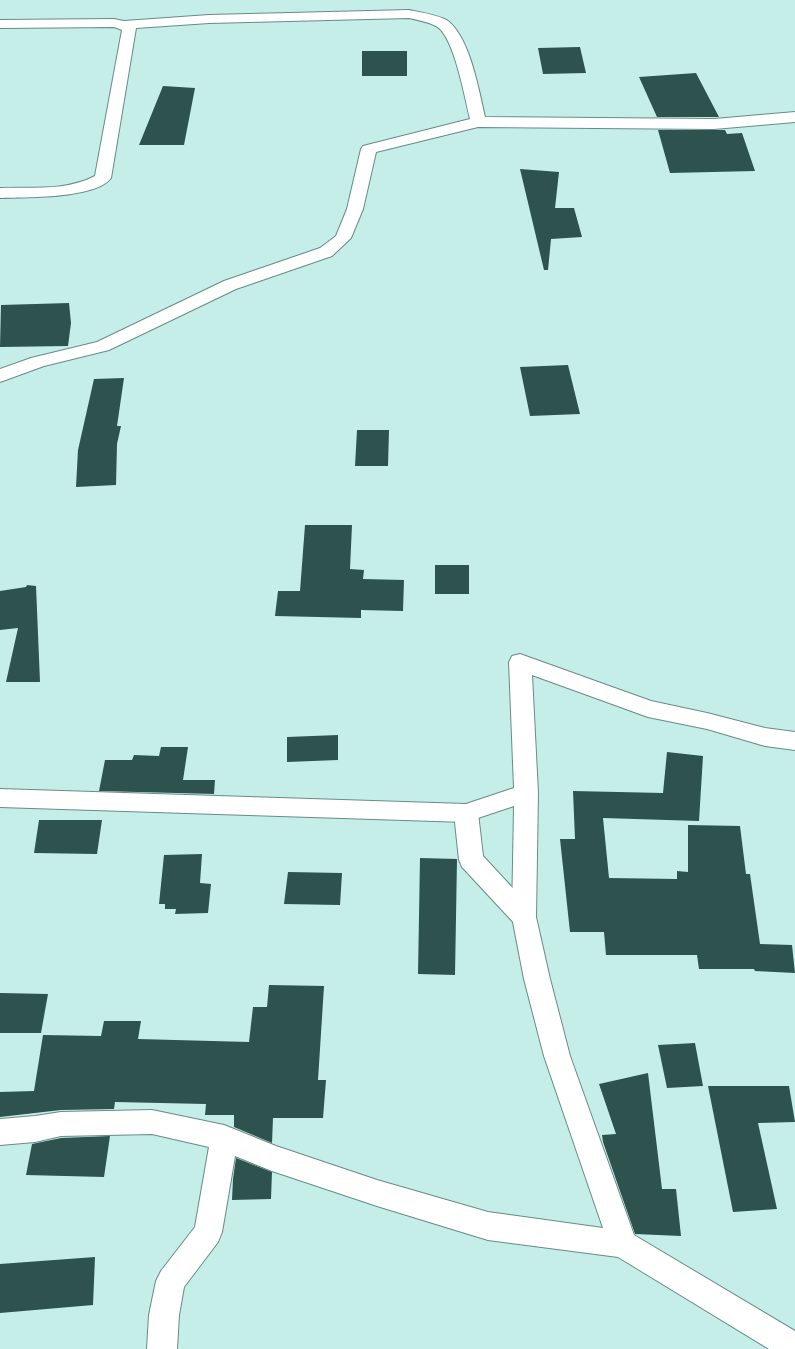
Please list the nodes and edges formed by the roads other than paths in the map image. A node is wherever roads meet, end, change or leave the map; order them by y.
1 (0, 24) edge
2 (124, 25) junction
3 (795, 117) edge
4 (478, 122) junction
5 (0, 193) edge
6 (0, 376) edge
7 (795, 741) edge
8 (526, 793) junction
9 (0, 798) edge
10 (466, 813) junction
11 (524, 917) junction
12 (0, 1132) edge
13 (224, 1138) junction
14 (623, 1244) junction
15 (795, 1348) edge
16 (162, 1349) edge

1 - 2 street
2 - 4 street
2 - 5 street
3 - 4 street
4 - 6 street
7 - 8 street
8 - 10 street
8 - 11 street
9 - 10 street
10 - 11 street
11 - 14 street
12 - 13 street
13 - 14 street
13 - 16 street
14 - 15 street

